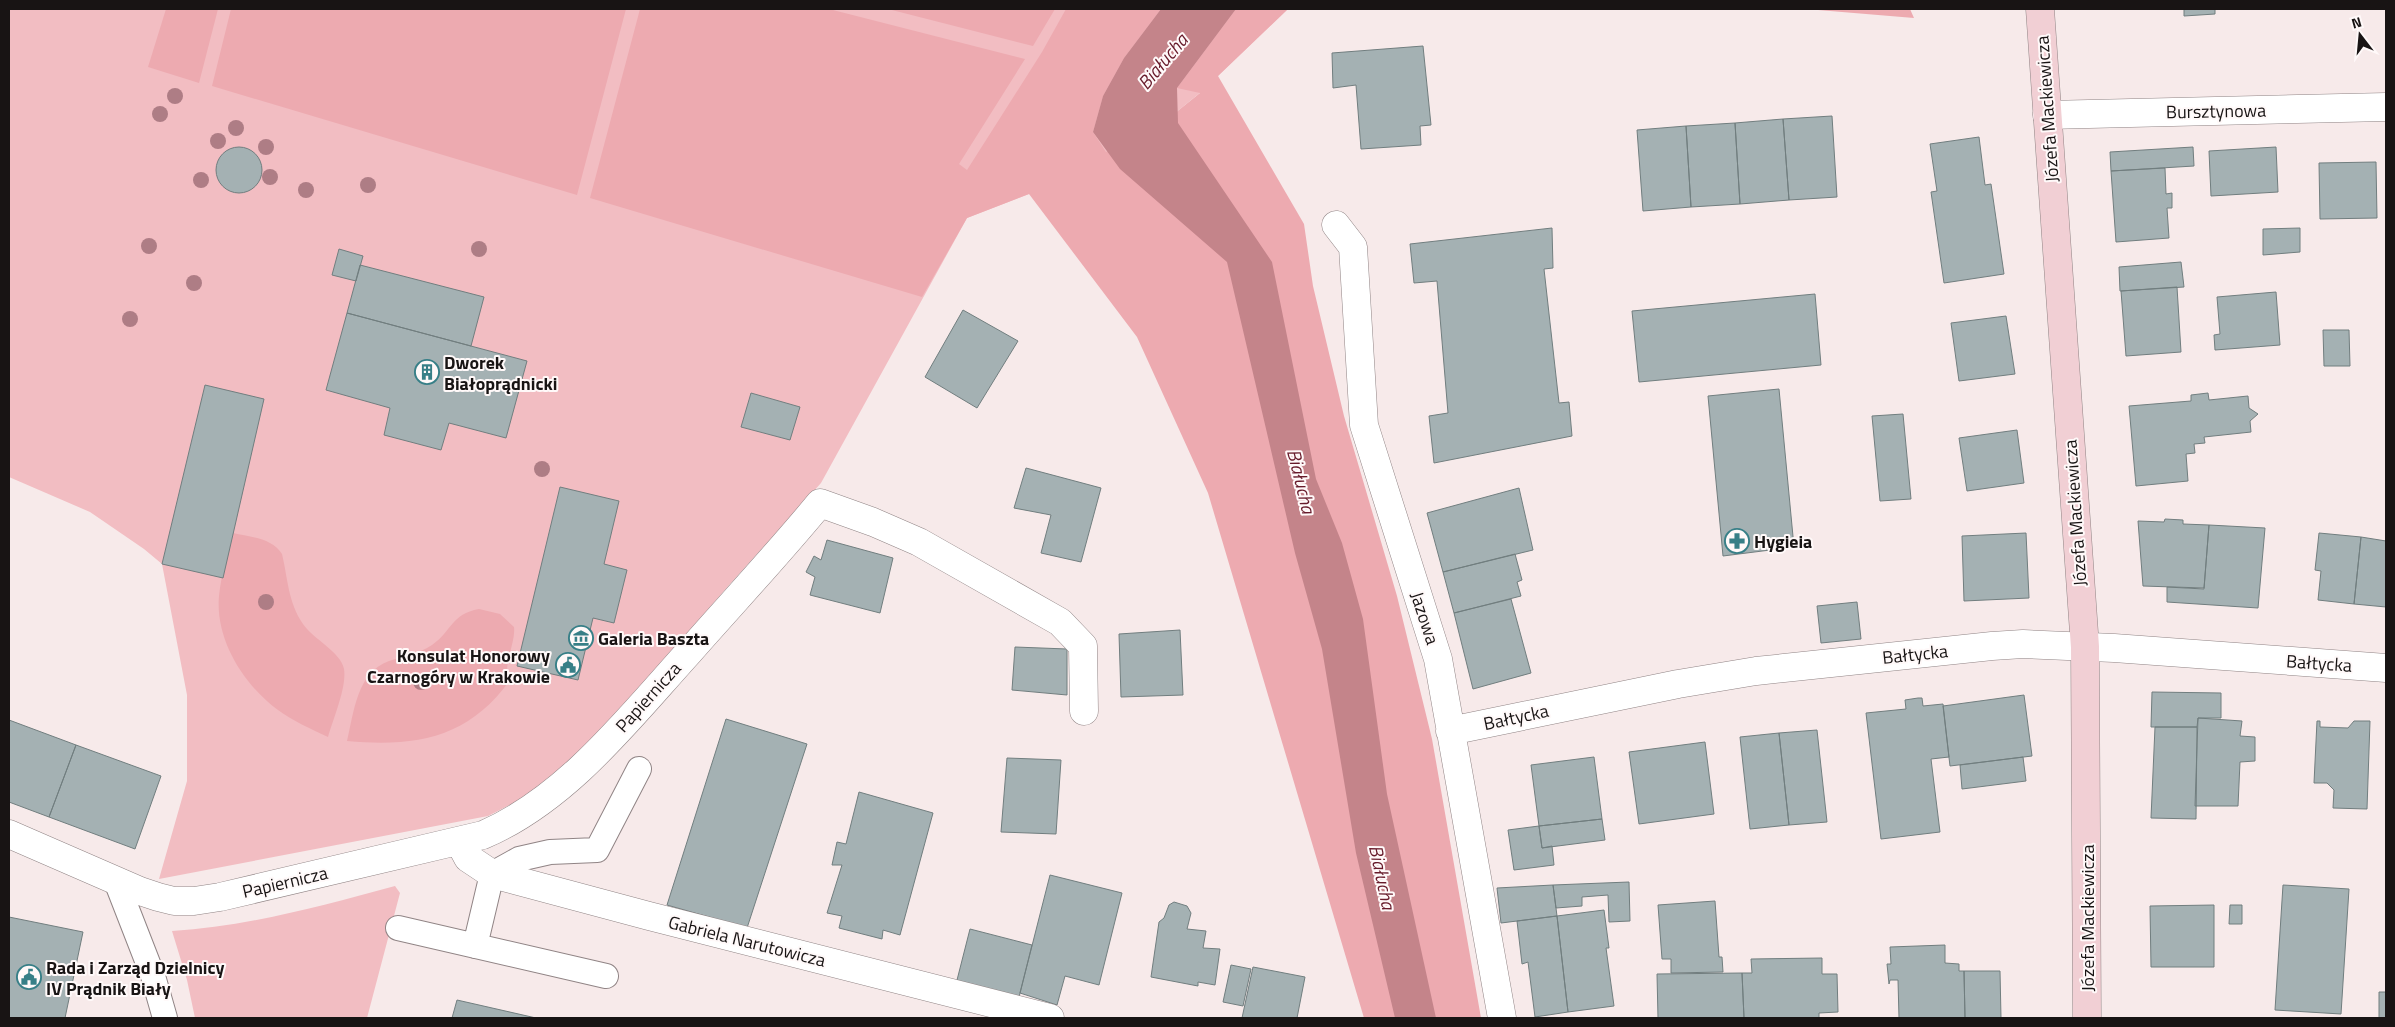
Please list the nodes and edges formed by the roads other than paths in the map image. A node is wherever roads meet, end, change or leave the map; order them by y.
1 (2040, 9) edge
2 (2386, 107) edge
3 (2047, 115) junction
4 (1336, 225) dead end
5 (2085, 647) junction
6 (2386, 668) edge
7 (1084, 711) dead end
8 (1450, 731) junction
9 (638, 769) dead end
10 (9, 834) edge
11 (459, 841) junction
12 (492, 874) junction
13 (116, 881) junction
14 (398, 928) dead end
15 (474, 946) junction
16 (606, 976) dead end
17 (164, 1018) edge
18 (1050, 1018) edge
19 (1502, 1018) edge
20 (2087, 1018) edge

1 - 3 street, Józefa Mackiewicza
2 - 3 street, Bursztynowa
3 - 5 street, Józefa Mackiewicza
4 - 8 street, Jazowa
5 - 6 street, Bałtycka
5 - 8 street, Bałtycka
5 - 20 street, Józefa Mackiewicza
7 - 11 street, Papiernicza
8 - 19 street, Jazowa
9 - 12 lane
10 - 13 street, Papiernicza
11 - 12 street, Gabriela Narutowicza
11 - 13 street, Papiernicza
12 - 15 lane
12 - 18 street, Gabriela Narutowicza
13 - 17 lane
14 - 15 lane
15 - 16 lane

